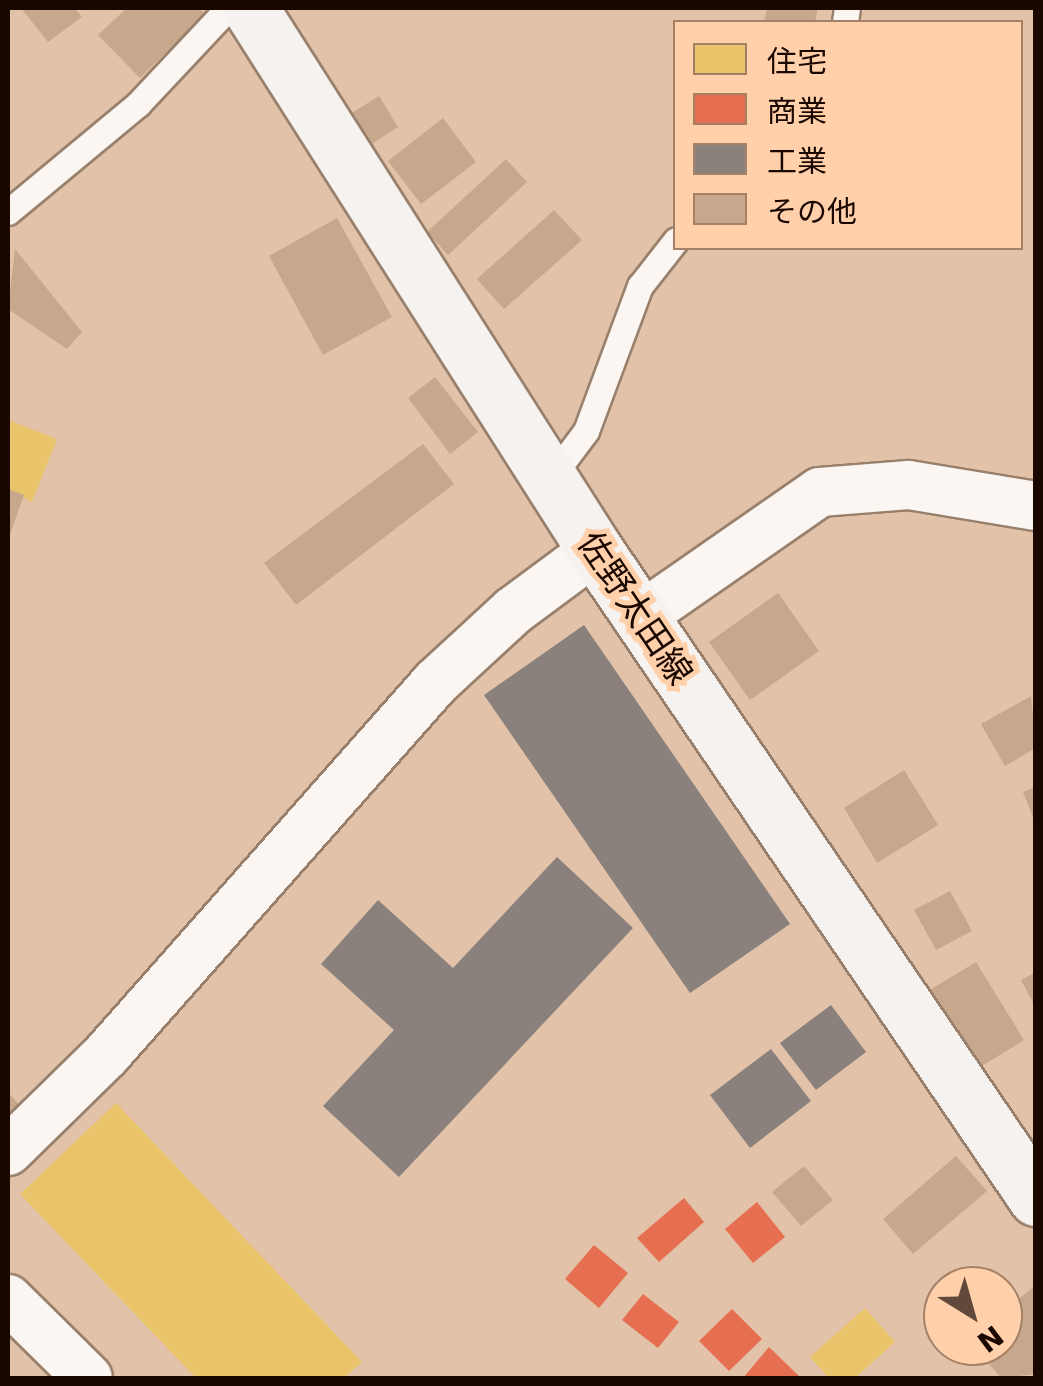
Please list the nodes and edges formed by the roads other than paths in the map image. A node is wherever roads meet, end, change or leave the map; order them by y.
1 (228, 8) edge
2 (250, 8) edge
3 (8, 212) edge
4 (673, 244) edge
5 (550, 479) junction
6 (1036, 506) edge
7 (595, 550) junction
8 (640, 616) junction
9 (8, 1150) edge
10 (1036, 1198) edge
11 (8, 1300) edge
12 (88, 1378) edge

1 - 3 lane
2 - 5 main road, 佐野太田線
4 - 5 lane
5 - 7 main road, 佐野太田線
6 - 8 street
7 - 8 main road, 佐野太田線
7 - 9 street
8 - 10 main road, 佐野太田線
11 - 12 street

